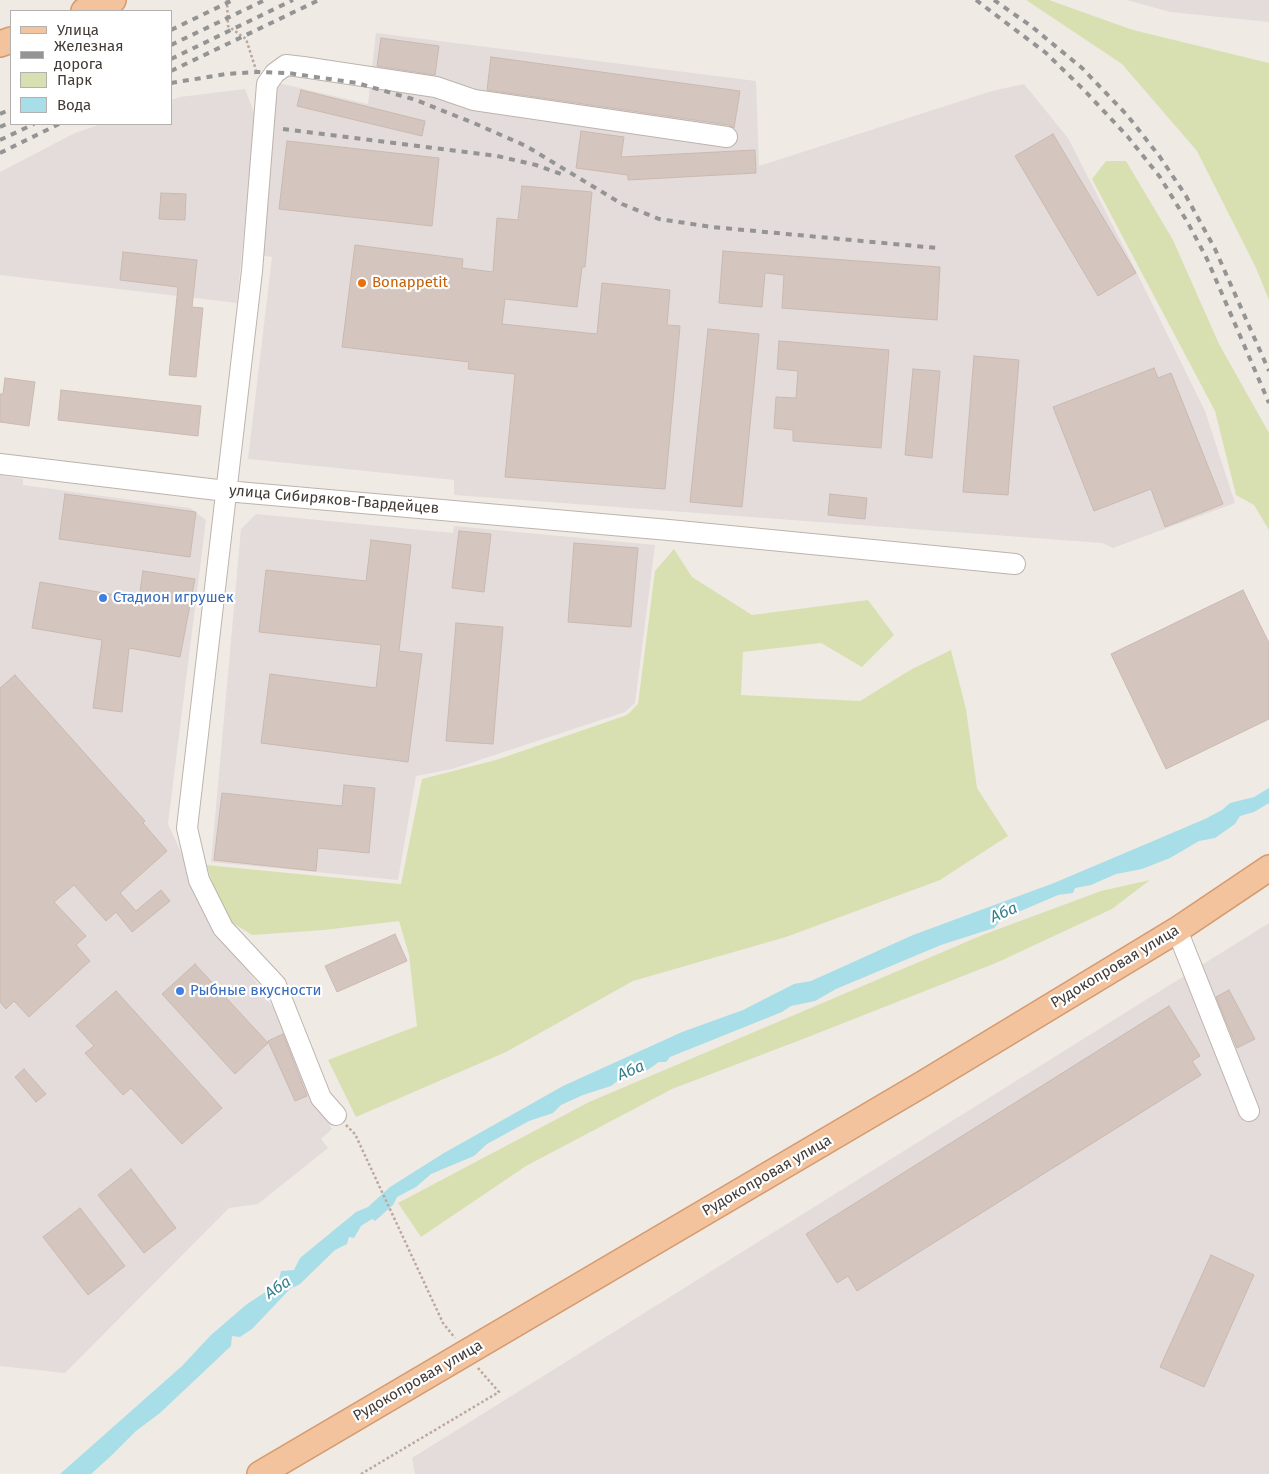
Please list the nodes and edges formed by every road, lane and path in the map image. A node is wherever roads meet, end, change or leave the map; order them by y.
1 (113, 0) edge
2 (227, 0) edge
3 (87, 10) edge
4 (267, 84) junction
5 (727, 137) dead end
6 (0, 464) edge
7 (226, 491) junction
8 (1015, 564) dead end
9 (1269, 868) edge
10 (1177, 930) junction
11 (1249, 1111) dead end
12 (336, 1115) joint
13 (420, 1274) dead end
14 (260, 1474) edge

1 - 3 main road
2 - 4 path
4 - 5 street
4 - 7 street
6 - 7 street, улица Сибиряков-Гвардейцев
7 - 8 street, улица Сибиряков-Гвардейцев
7 - 12 street
9 - 10 main road, Рудокопровая улица
10 - 11 street
10 - 14 main road, Рудокопровая улица
12 - 13 path

